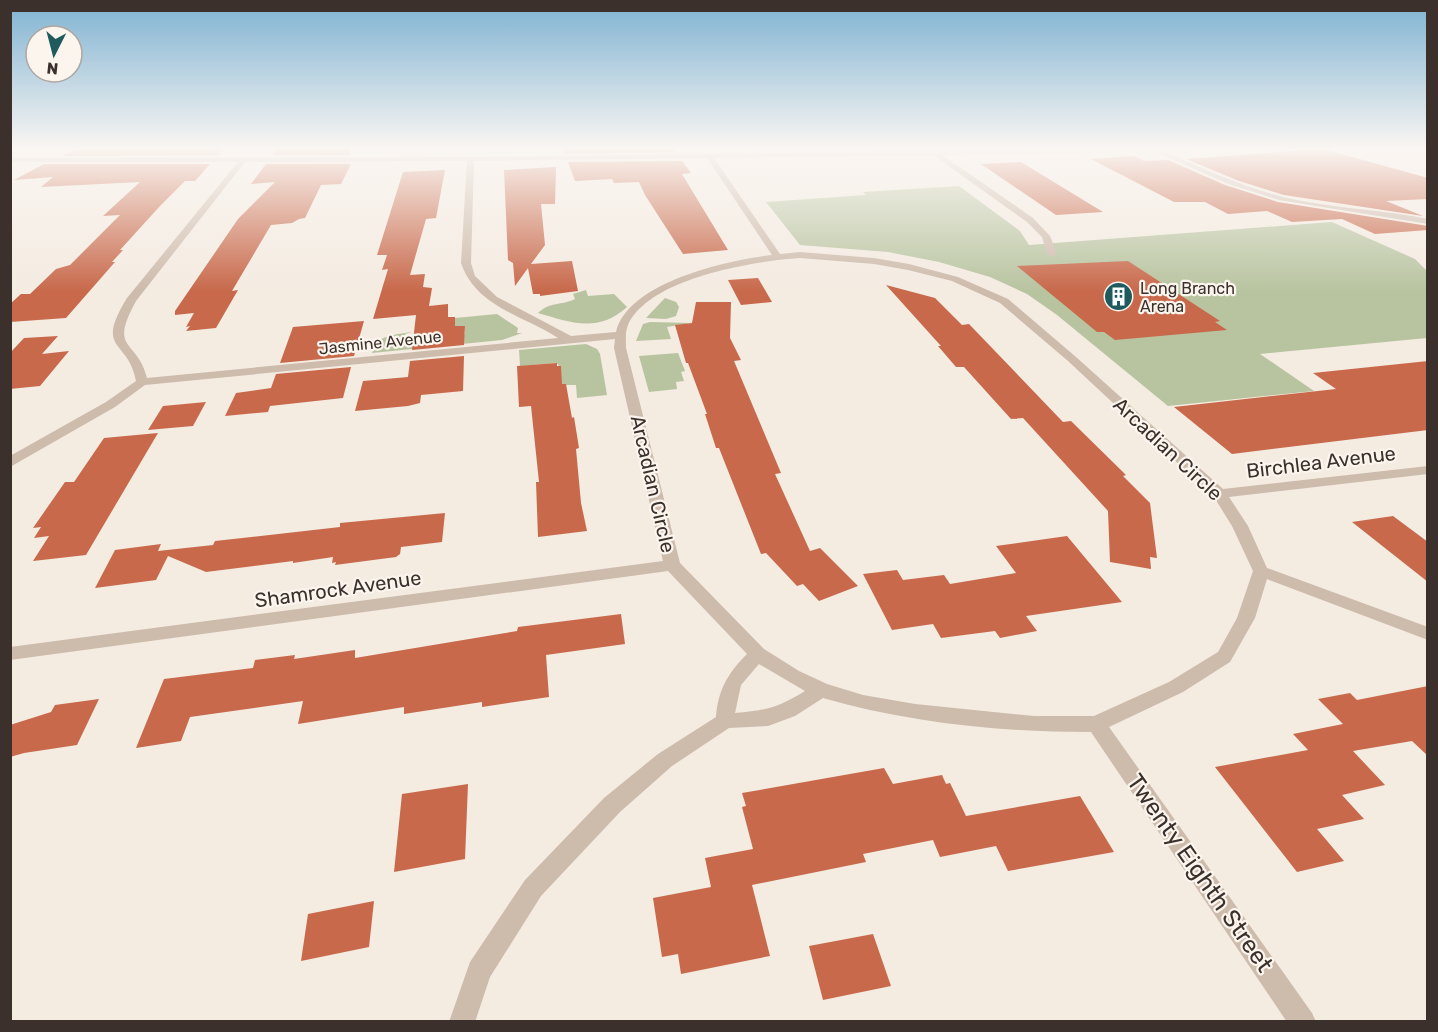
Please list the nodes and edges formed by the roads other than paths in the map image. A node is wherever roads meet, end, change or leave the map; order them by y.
1 (215, 195) edge
2 (469, 195) edge
3 (736, 195) edge
4 (995, 195) edge
5 (1268, 195) edge
6 (1428, 214) edge
7 (1414, 219) junction
8 (1428, 222) edge
9 (1052, 254) dead end
10 (777, 256) junction
11 (621, 335) junction
12 (569, 340) junction
13 (142, 382) junction
14 (10, 464) edge
15 (1428, 470) edge
16 (1220, 494) junction
17 (672, 565) junction
18 (1261, 571) junction
19 (1428, 634) edge
20 (10, 654) edge
21 (758, 654) junction
22 (822, 690) junction
23 (725, 721) junction
24 (1096, 724) junction
25 (462, 1022) edge
26 (1303, 1022) edge

1 - 13 street
2 - 12 street
3 - 10 street
4 - 9 street
5 - 7 street
6 - 7 street
7 - 8 street
10 - 11 street, Arcadian Circle
10 - 16 street, Arcadian Circle
11 - 12 street, Jasmine Avenue
11 - 17 street, Arcadian Circle
12 - 13 street, Jasmine Avenue
13 - 14 street
15 - 16 street, Birchlea Avenue
16 - 18 street, Arcadian Circle
17 - 20 street, Shamrock Avenue
17 - 21 street, Arcadian Circle
18 - 19 street
18 - 24 street, Arcadian Circle
21 - 22 street, Arcadian Circle
21 - 23 street
22 - 23 street
22 - 24 street, Arcadian Circle
23 - 25 street
24 - 26 street, Twenty Eighth Street

